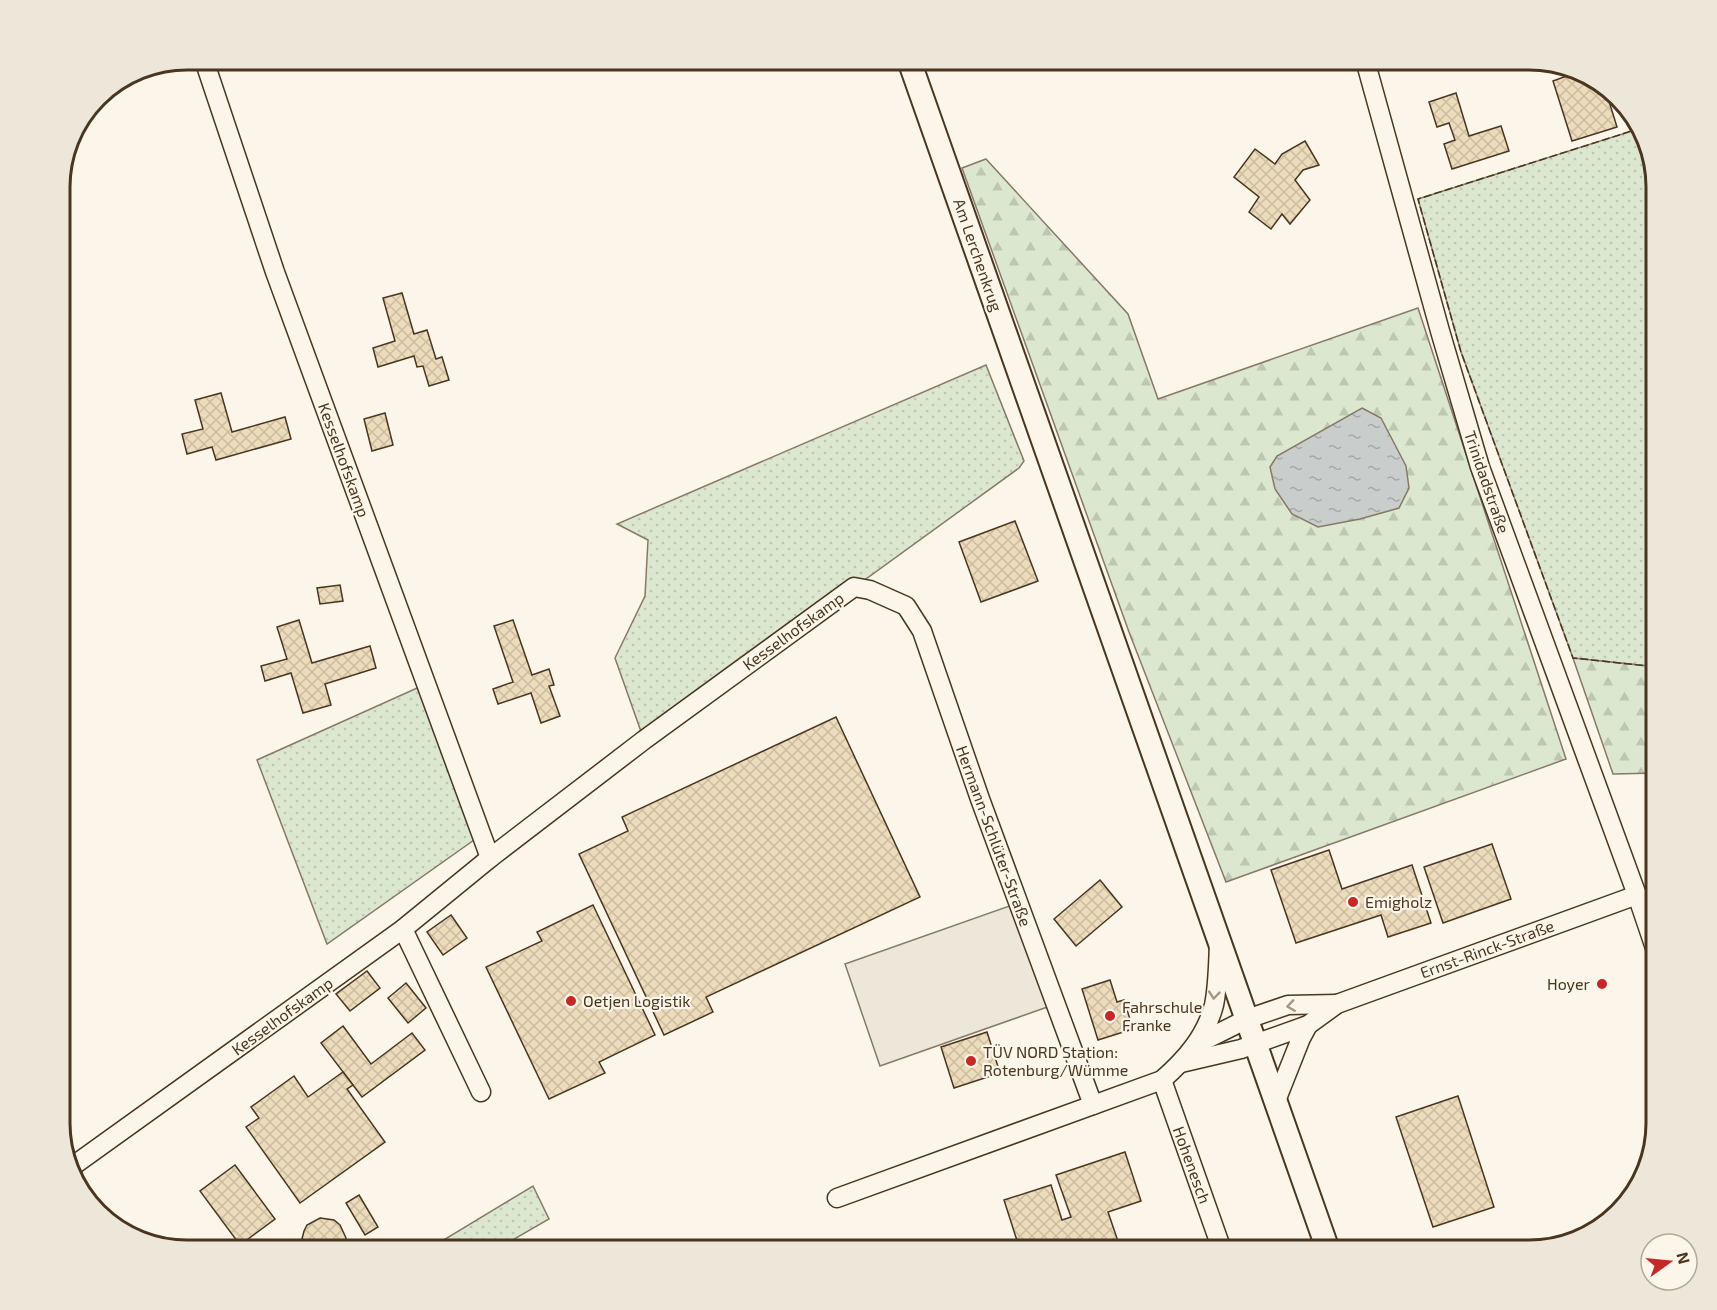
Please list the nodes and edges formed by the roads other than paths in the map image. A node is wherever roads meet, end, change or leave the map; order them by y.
1 (207, 70) edge
2 (913, 70) edge
3 (1368, 70) edge
4 (870, 590) joint
5 (490, 858) junction
6 (1637, 895) junction
7 (1646, 922) edge
8 (403, 929) junction
9 (1220, 944) junction
10 (1337, 1004) junction
11 (1246, 1019) junction
12 (1308, 1025) junction
13 (1197, 1044) junction
14 (1255, 1045) junction
15 (1181, 1063) junction
16 (1162, 1080) junction
17 (481, 1092) dead end
18 (1276, 1101) junction
19 (1093, 1105) junction
20 (77, 1163) edge
21 (837, 1198) dead end
22 (1218, 1240) edge
23 (1325, 1240) edge

1 - 5 street, Kesselhofskamp
2 - 9 main road, Am Lerchenkrug
3 - 6 street, Trinidadstraße
4 - 5 street, Kesselhofskamp
4 - 19 street, Hermann-Schlüter-Straße
5 - 8 street, Kesselhofskamp
6 - 7 street, Trinidadstraße
6 - 10 street, Ernst-Rinck-Straße
8 - 17 street
8 - 20 street, Kesselhofskamp
9 - 11 main road, Am Lerchenkrug
9 -> 13 street
10 -> 11 street, Ernst-Rinck-Straße
10 - 12 street, Ernst-Rinck-Straße
11 - 13 street
11 - 14 main road, Am Lerchenkrug
12 - 14 street, Ernst-Rinck-Straße
12 - 18 street, Ernst-Rinck-Straße
13 - 15 street
14 - 15 street
14 - 18 main road, Am Lerchenkrug
15 - 16 street
16 - 19 street
16 - 22 street, Hohenesch
18 - 23 main road, Am Lerchenkrug
19 - 21 street

